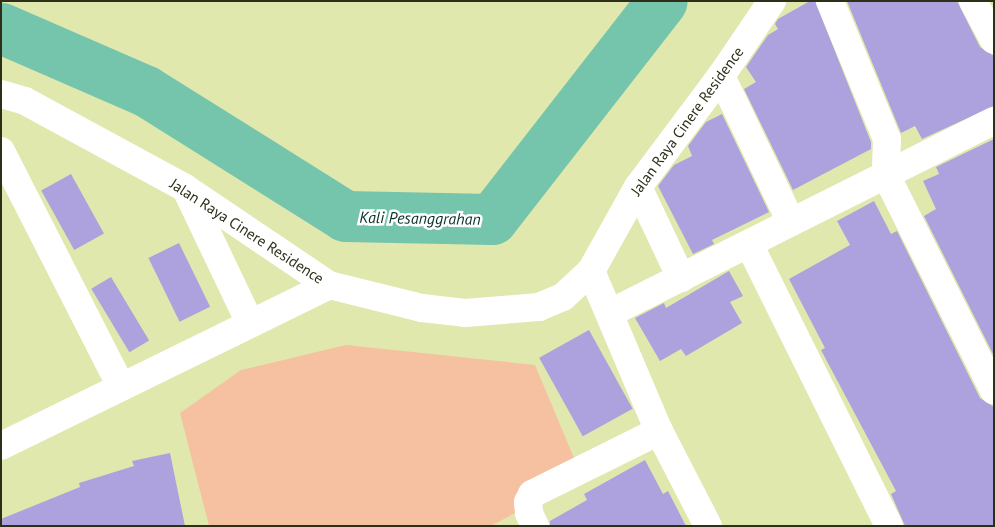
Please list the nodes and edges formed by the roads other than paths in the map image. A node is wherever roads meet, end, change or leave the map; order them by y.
1 (772, 1) edge
2 (830, 1) edge
3 (973, 1) edge
4 (994, 40) edge
5 (722, 76) junction
6 (1, 94) edge
7 (994, 121) edge
8 (1, 150) edge
9 (886, 175) junction
10 (638, 187) junction
11 (185, 188) junction
12 (791, 222) junction
13 (749, 244) junction
14 (591, 271) junction
15 (681, 278) junction
16 (329, 285) junction
17 (610, 313) junction
18 (250, 323) junction
19 (121, 387) junction
20 (994, 391) edge
21 (659, 431) junction
22 (1, 446) edge
23 (535, 526) edge
24 (708, 526) edge
25 (889, 526) edge

1 - 5 street, Jalan Raya Cinere Residence
2 - 9 street
3 - 4 street
5 - 10 street, Jalan Raya Cinere Residence
5 - 12 street
6 - 11 street, Jalan Raya Cinere Residence
7 - 9 street
8 - 19 street
9 - 12 street
9 - 20 street
10 - 14 street, Jalan Raya Cinere Residence
10 - 15 street
11 - 16 street, Jalan Raya Cinere Residence
11 - 18 street
12 - 13 street
13 - 15 street
13 - 25 street
14 - 16 street, Jalan Raya Cinere Residence
14 - 17 street
15 - 17 street
16 - 18 street
17 - 21 street
18 - 19 street
19 - 22 street
21 - 23 street
21 - 24 street

